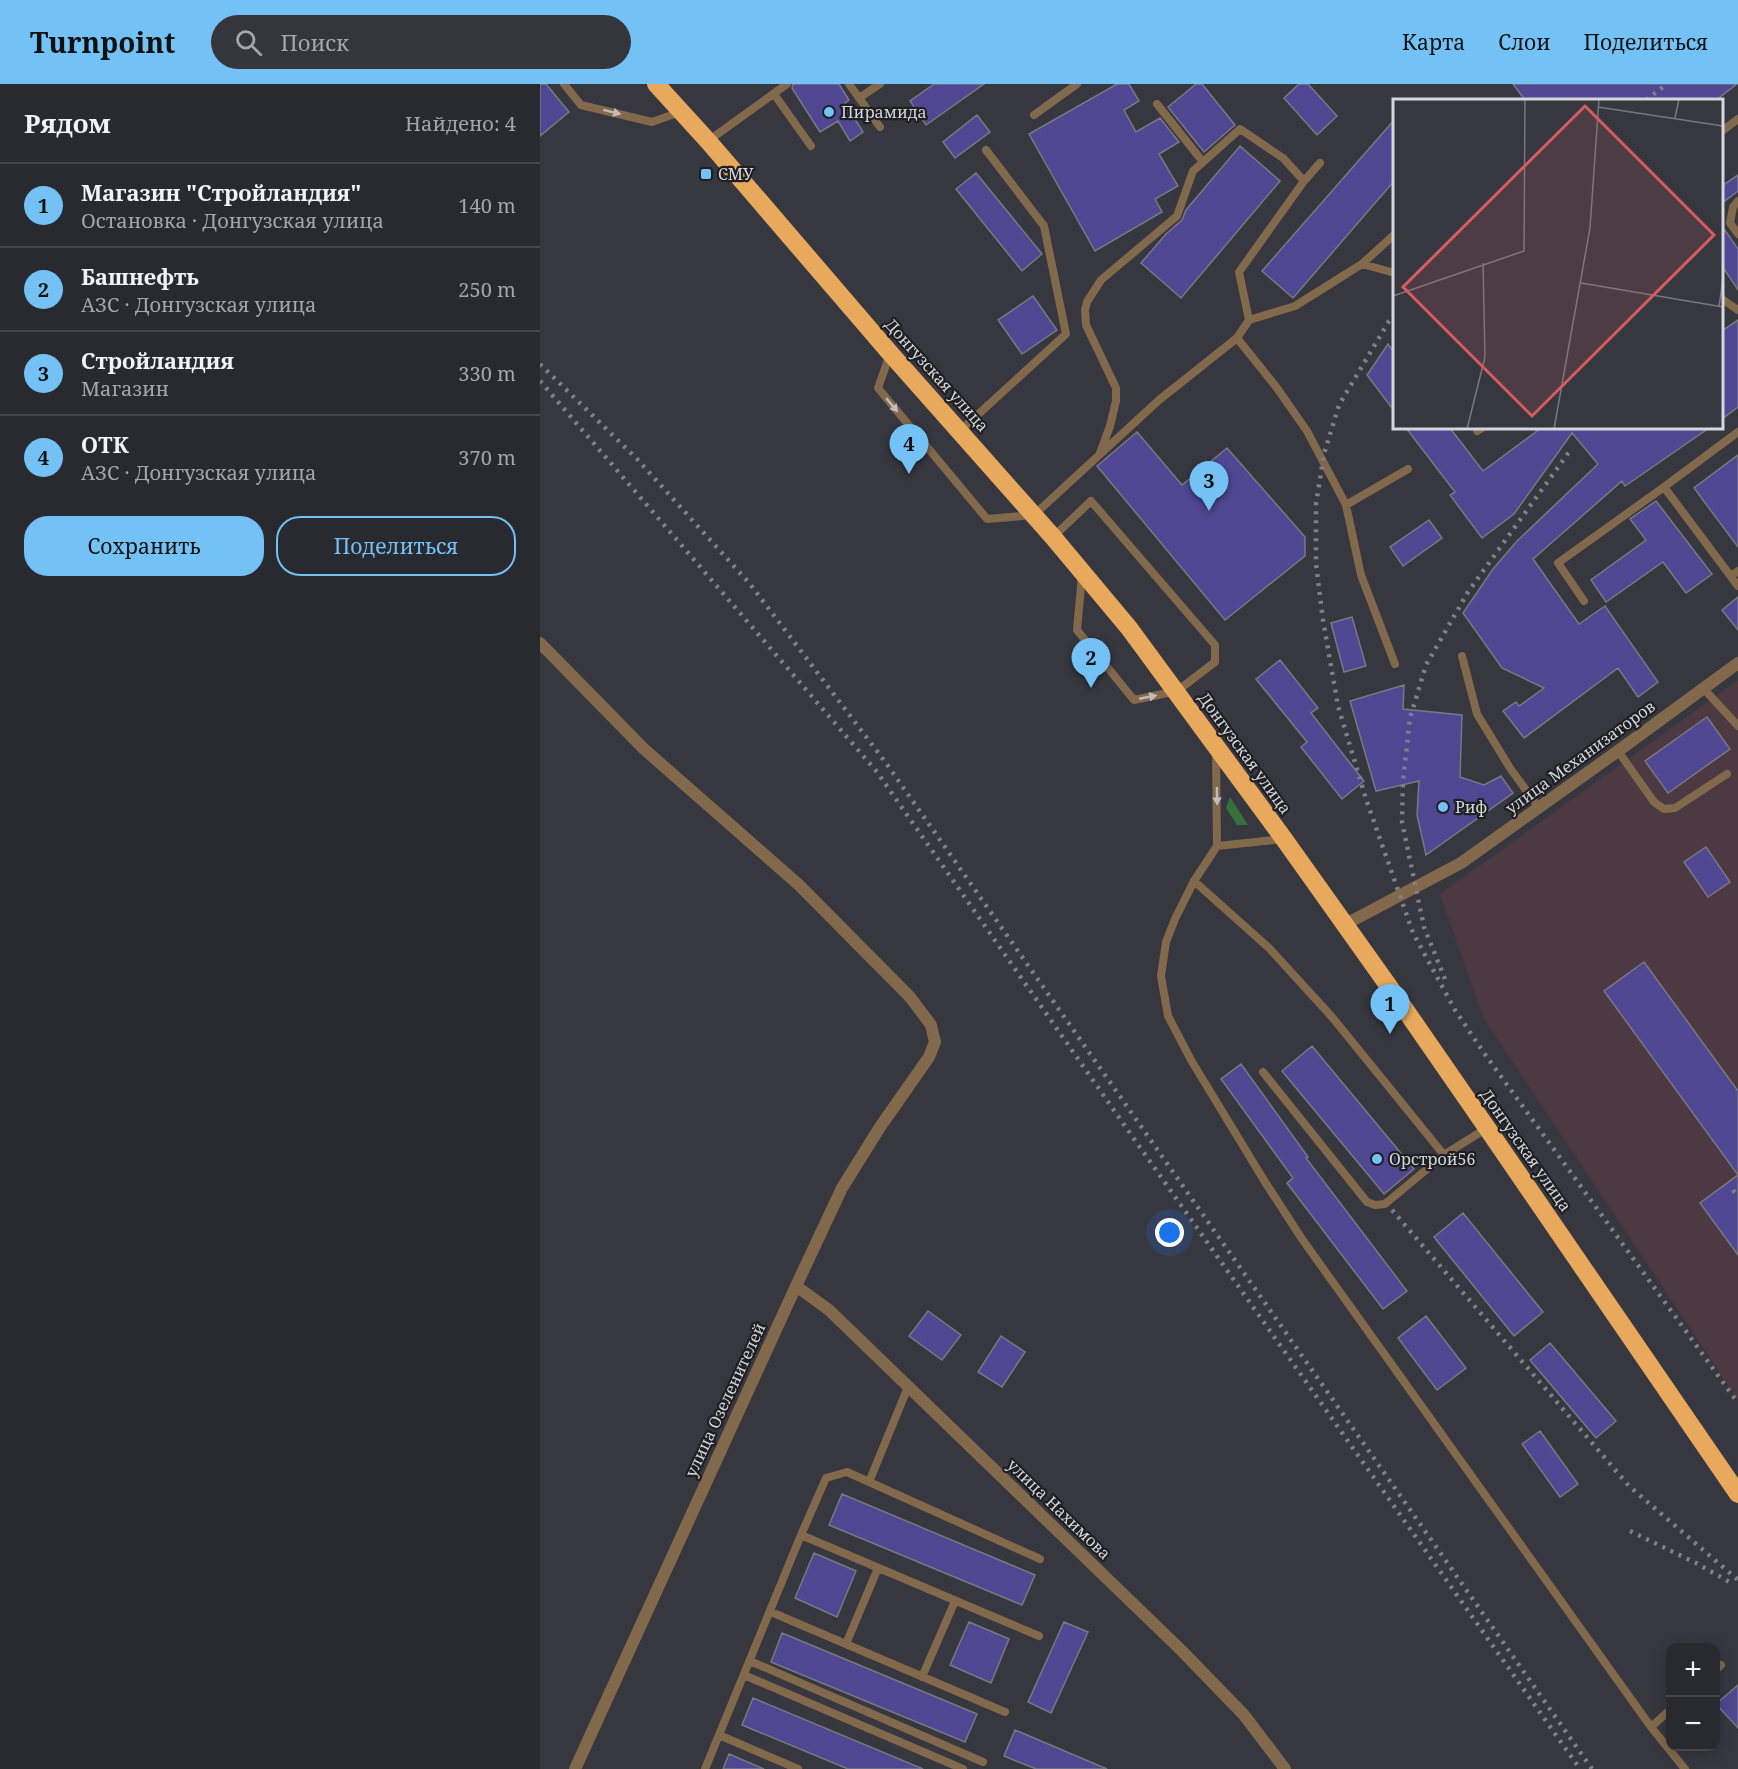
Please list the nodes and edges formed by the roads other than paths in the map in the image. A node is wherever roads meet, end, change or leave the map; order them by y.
1 (564, 84) edge
2 (656, 84) edge
3 (788, 84) edge
4 (849, 84) edge
5 (880, 84) edge
6 (1077, 84) edge
7 (774, 94) junction
8 (859, 98) junction
9 (1157, 104) dead end
10 (680, 112) junction
11 (1034, 115) dead end
12 (1738, 119) edge
13 (880, 127) dead end
14 (1723, 130) edge
15 (708, 141) junction
16 (811, 146) dead end
17 (986, 150) dead end
18 (1203, 162) junction
19 (1320, 162) dead end
20 (1304, 181) junction
21 (1738, 201) edge
22 (1738, 234) edge
23 (1393, 236) edge
24 (1362, 264) junction
25 (1393, 272) edge
26 (1723, 300) edge
27 (1738, 310) edge
28 (1249, 320) junction
29 (1237, 338) junction
30 (890, 353) junction
31 (960, 431) junction
32 (1738, 432) edge
33 (1100, 455) junction
34 (1408, 469) dead end
35 (1664, 487) junction
36 (1346, 505) junction
37 (1034, 515) junction
38 (1053, 537) junction
39 (1082, 571) junction
40 (1734, 574) edge
41 (1738, 586) edge
42 (1584, 601) dead end
43 (540, 643) edge
44 (1462, 656) dead end
45 (1738, 663) edge
46 (1395, 664) dead end
47 (1703, 688) junction
48 (1177, 692) junction
49 (1738, 726) edge
50 (1216, 746) junction
51 (1618, 751) junction
52 (1727, 774) dead end
53 (1539, 808) junction
54 (1284, 839) junction
55 (1217, 846) junction
56 (1194, 881) junction
57 (1344, 925) junction
58 (1263, 1072) dead end
59 (1487, 1128) junction
60 (1444, 1155) junction
61 (796, 1286) junction
62 (908, 1387) junction
63 (869, 1482) junction
64 (1738, 1494) edge
65 (801, 1535) junction
66 (1040, 1559) dead end
67 (878, 1568) junction
68 (955, 1601) junction
69 (771, 1612) junction
70 (1039, 1636) dead end
71 (846, 1644) junction
72 (750, 1661) junction
73 (744, 1675) junction
74 (922, 1677) junction
75 (1005, 1712) dead end
76 (1666, 1714) edge
77 (1651, 1727) junction
78 (719, 1735) junction
79 (983, 1762) dead end
80 (578, 1768) edge
81 (705, 1769) edge
82 (796, 1769) edge
83 (963, 1769) edge
84 (1285, 1769) edge
85 (1685, 1769) edge

1 -> 10 lane
2 - 10 highway, Донгузская улица
3 - 7 lane
4 - 8 lane
5 - 8 lane
6 - 11 lane
7 - 15 lane
7 - 16 lane
8 - 13 lane
9 - 18 lane
10 - 15 highway, Донгузская улица
12 - 14 lane
15 - 30 highway, Донгузская улица
17 - 31 lane
18 - 20 lane
18 - 33 lane
19 - 20 lane
20 - 28 lane
21 - 22 lane
23 - 24 lane
24 - 25 lane
24 - 28 lane
26 - 27 lane
28 - 29 lane
29 - 33 lane
29 - 36 lane
30 - 31 highway, Донгузская улица
30 -> 37 lane
31 - 37 highway, Донгузская улица
32 - 35 lane
33 - 37 lane
34 - 36 lane
35 - 40 lane
35 - 42 lane
36 - 46 lane
37 - 38 highway, Донгузская улица
38 - 39 highway, Донгузская улица
38 - 48 lane
39 - 48 highway, Донгузская улица
39 -> 48 lane
40 - 41 lane
43 - 61 street, улица Озеленителей
44 - 53 lane
45 - 47 street, улица Механизаторов
47 - 49 lane
47 - 51 street, улица Механизаторов
48 - 50 highway, Донгузская улица
50 - 54 highway, Донгузская улица
50 -> 55 lane
51 - 52 lane
51 - 53 street, улица Механизаторов
53 - 57 street, улица Механизаторов
54 - 55 lane
54 - 57 highway, Донгузская улица
55 - 56 lane
56 - 60 lane
56 - 77 lane
57 - 59 highway, Донгузская улица
58 - 60 lane
59 - 60 lane
59 - 64 highway, Донгузская улица
61 - 62 street, улица Нахимова
61 - 80 street, улица Озеленителей
62 - 63 lane
62 - 84 street, улица Нахимова
63 - 65 lane
63 - 66 lane
65 - 67 lane
65 - 69 lane
67 - 68 lane
67 - 71 lane
68 - 70 lane
68 - 74 lane
69 - 71 lane
69 - 72 lane
71 - 74 lane
72 - 73 lane
72 - 79 lane
73 - 78 lane
73 - 83 lane
74 - 75 lane
76 - 77 lane
77 - 85 lane
78 - 81 lane
78 - 82 lane

